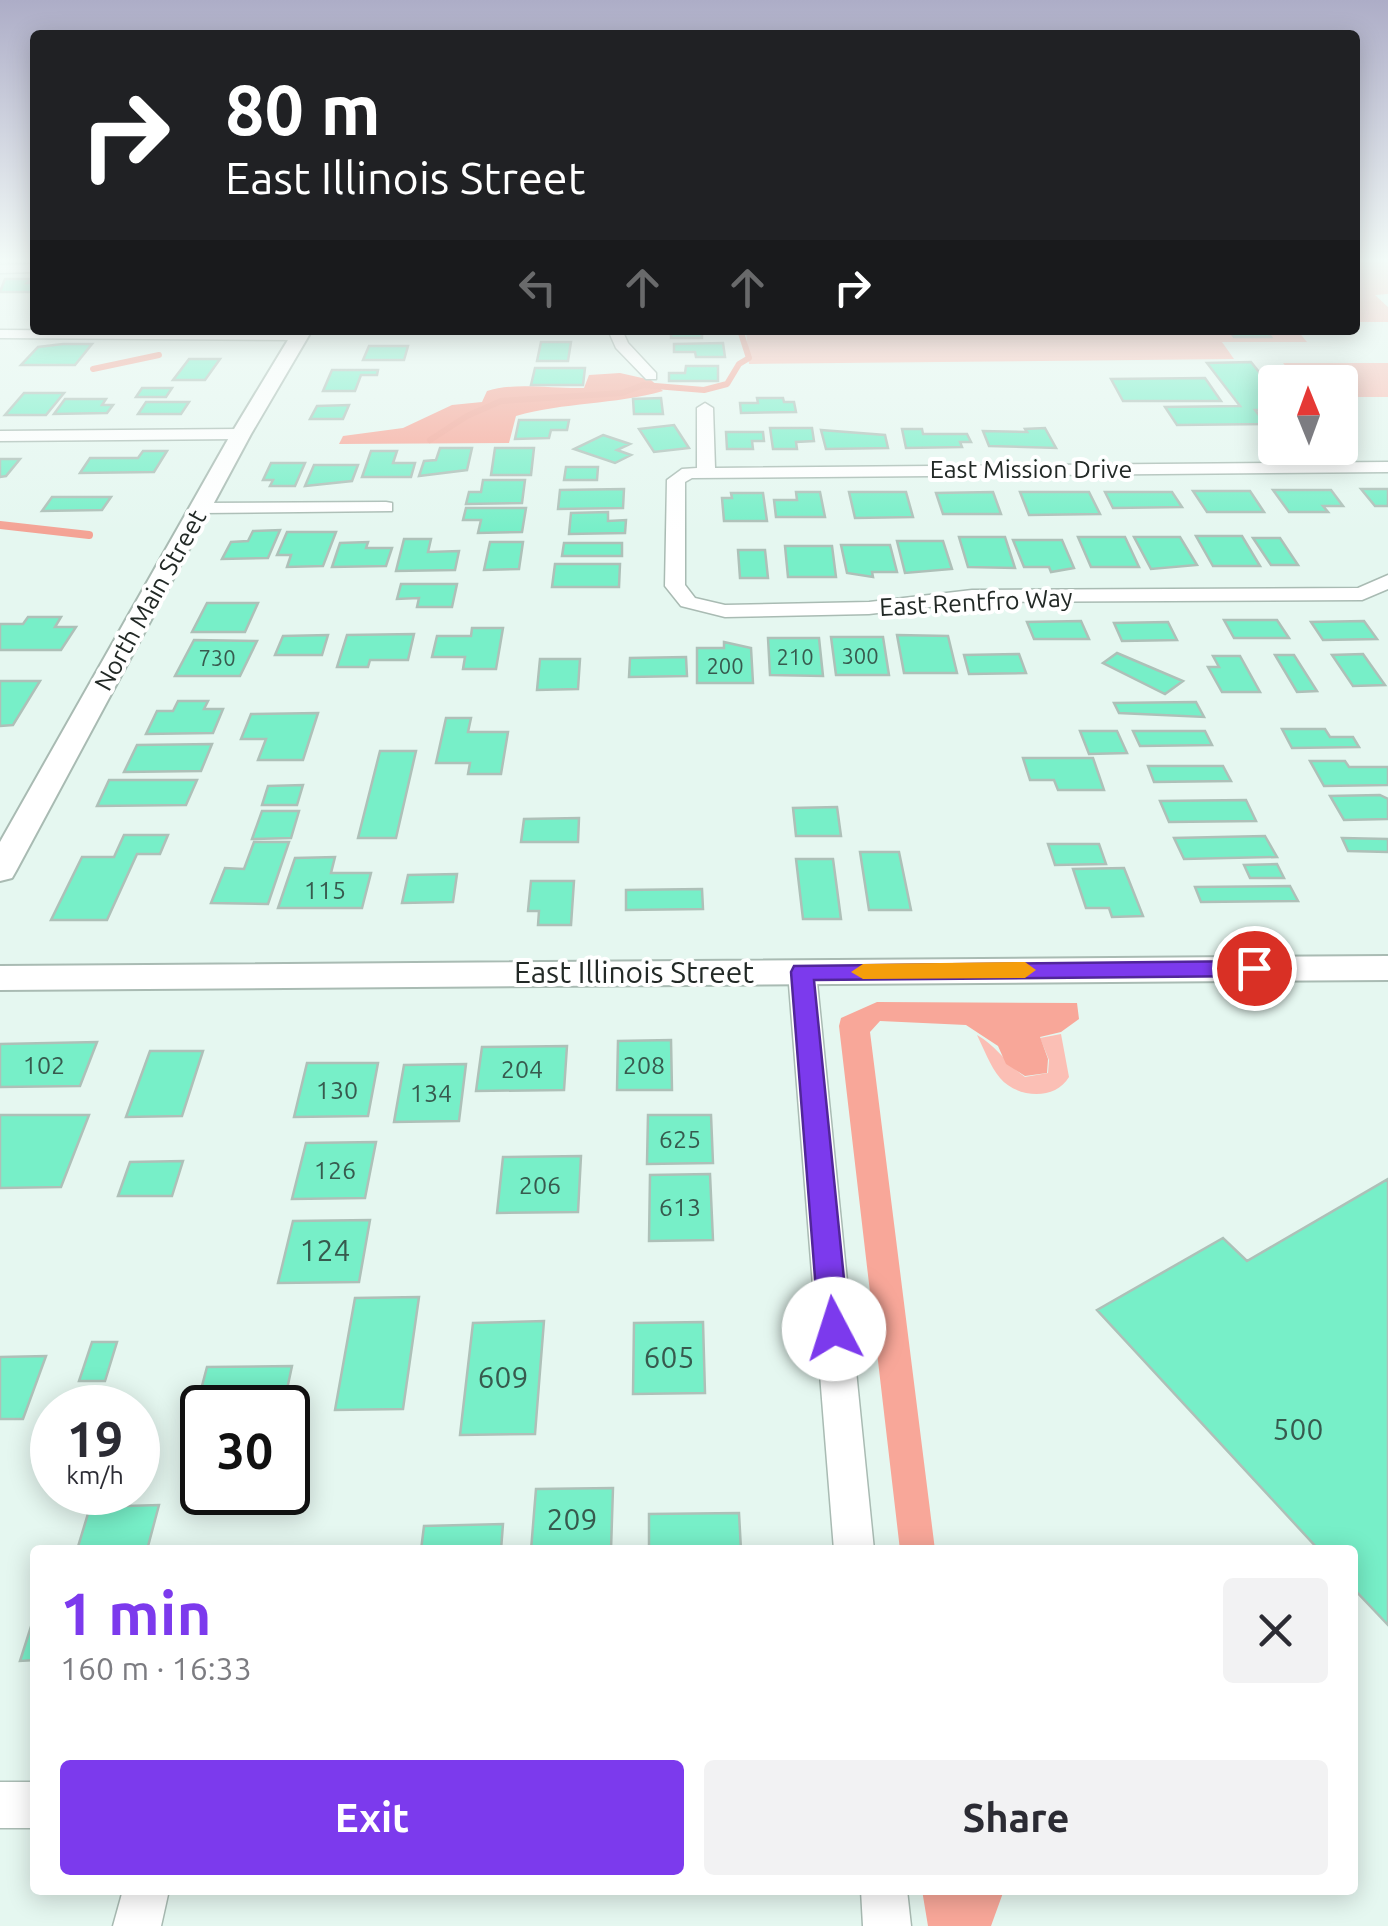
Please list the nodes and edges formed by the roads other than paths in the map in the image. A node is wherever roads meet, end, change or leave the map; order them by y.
1 (290, 352) edge
2 (628, 352) edge
3 (651, 376) dead end
4 (705, 408) dead end
5 (241, 434) junction
6 (0, 436) edge
7 (1388, 467) edge
8 (706, 471) junction
9 (676, 480) joint
10 (386, 507) dead end
11 (201, 508) junction
12 (1388, 581) edge
13 (0, 871) edge
14 (1388, 968) edge
15 (802, 972) junction
16 (0, 978) edge
17 (854, 1545) edge
18 (0, 1805) edge
19 (30, 1805) edge
20 (145, 1895) edge
21 (885, 1895) edge
22 (137, 1926) edge
23 (888, 1926) edge

1 - 5 street, North Main Street
2 - 3 street
4 - 8 street
5 - 6 street
5 - 11 street, North Main Street
7 - 8 street, East Mission Drive
8 - 9 street, East Mission Drive
9 - 12 street, East Rentfro Way
10 - 11 street
11 - 13 street, North Main Street
14 - 15 street, East Illinois Street
15 - 16 street, East Illinois Street
15 - 17 street
18 - 19 street
20 - 22 street
21 - 23 street

